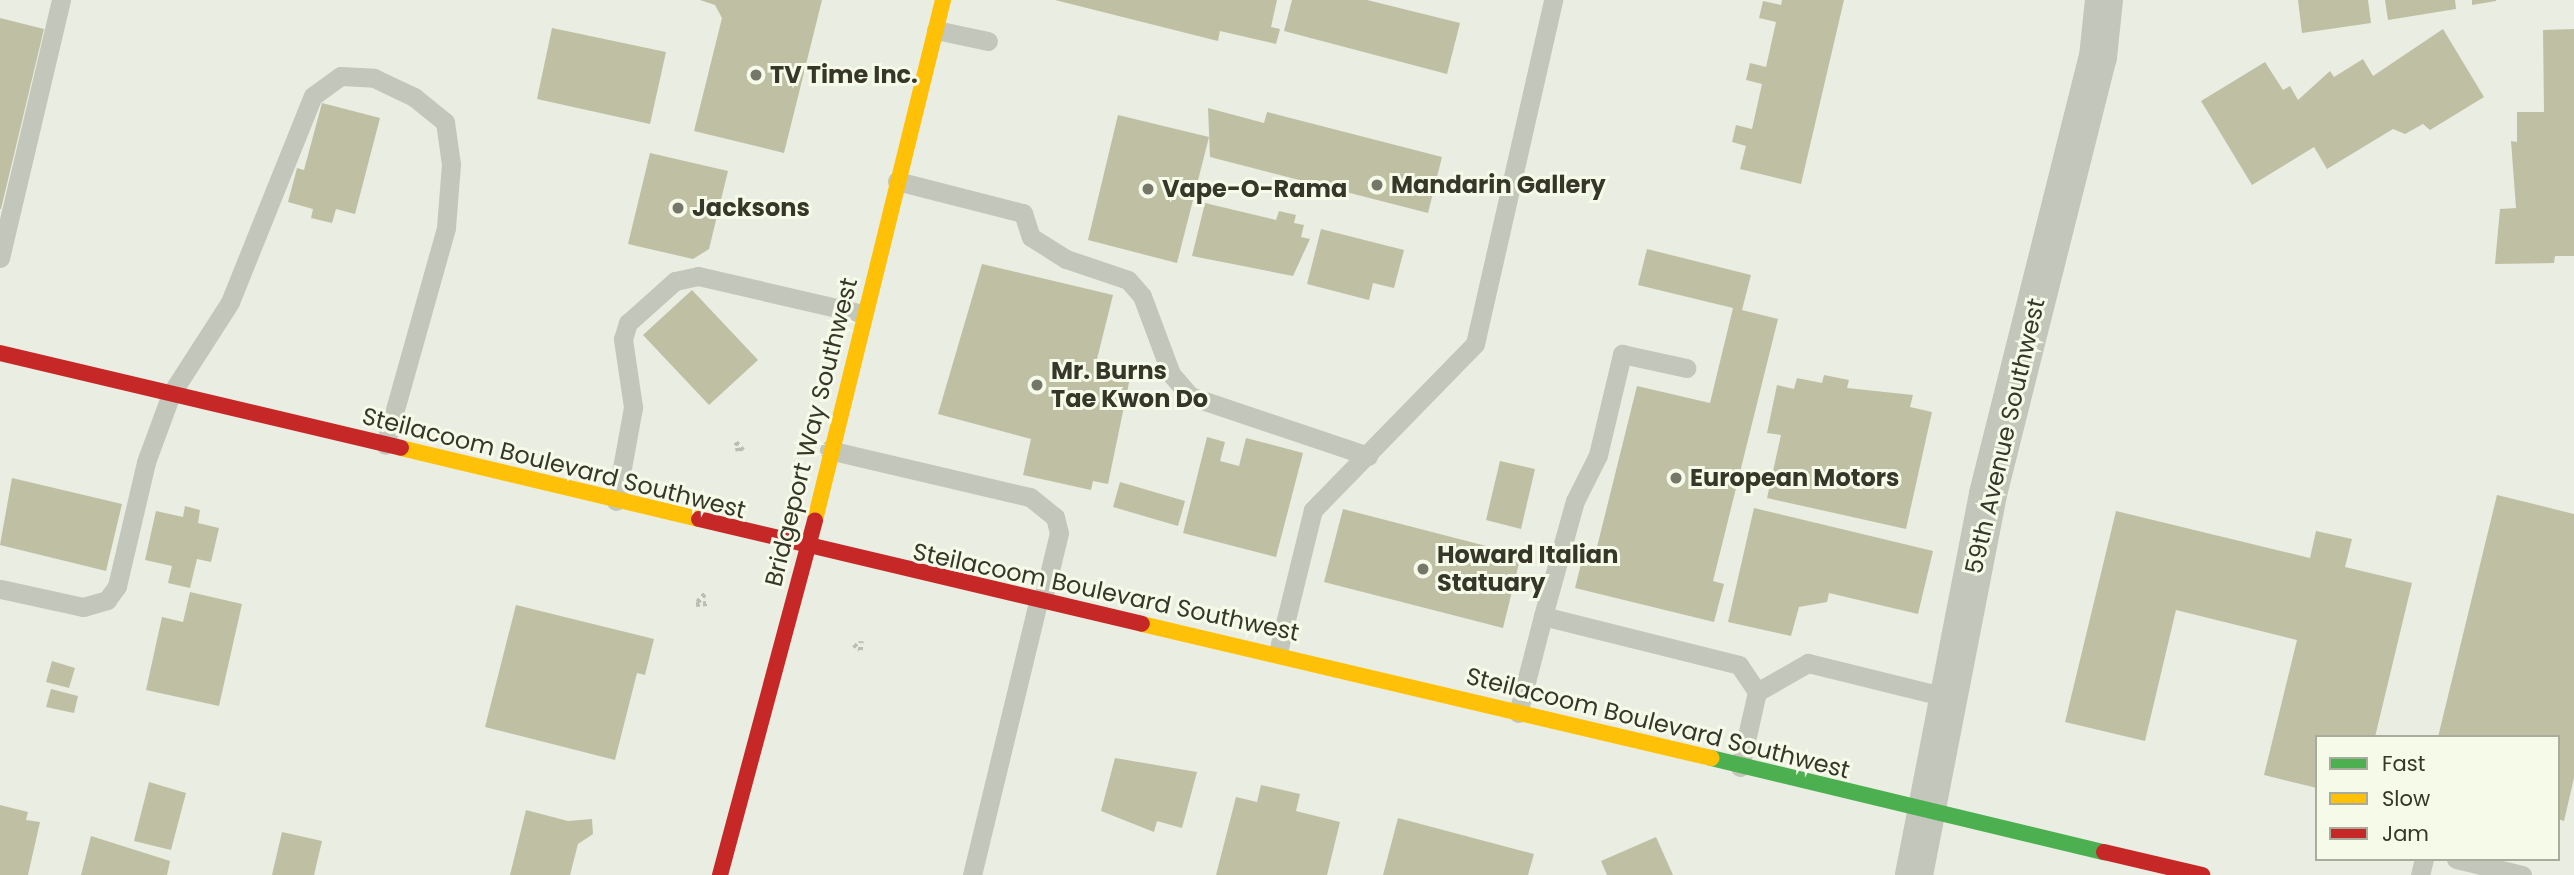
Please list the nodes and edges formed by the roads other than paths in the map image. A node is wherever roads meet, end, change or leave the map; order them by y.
1 (61, 0) edge
2 (943, 0) edge
3 (1553, 0) edge
4 (2105, 0) edge
5 (936, 30) junction
6 (988, 41) dead end
7 (897, 181) junction
8 (0, 258) edge
9 (863, 314) junction
10 (0, 354) edge
11 (1686, 368) dead end
12 (171, 394) junction
13 (385, 445) junction
14 (829, 450) junction
15 (1368, 456) junction
16 (616, 502) junction
17 (804, 546) junction
18 (1, 589) edge
19 (1041, 599) junction
20 (1543, 616) junction
21 (1278, 652) junction
22 (1757, 692) junction
23 (1949, 698) junction
24 (1518, 713) junction
25 (1740, 767) junction
26 (1928, 811) junction
27 (2464, 861) edge
28 (720, 875) edge
29 (972, 875) edge
30 (1914, 875) edge
31 (2202, 875) edge
32 (2522, 875) edge

1 - 8 lane
2 - 5 main road, Bridgeport Way Southwest
3 - 15 lane
4 - 23 street, 59th Avenue Southwest
5 - 6 lane
5 - 7 main road, Bridgeport Way Southwest
7 - 9 main road, Bridgeport Way Southwest
7 - 15 lane
9 - 14 main road, Bridgeport Way Southwest
9 - 16 lane
10 - 12 main road, Steilacoom Boulevard Southwest
11 - 20 lane
12 - 13 main road, Steilacoom Boulevard Southwest
12 - 13 lane
12 - 18 lane
13 - 16 main road, Steilacoom Boulevard Southwest
14 - 17 main road, Bridgeport Way Southwest
14 - 19 lane
15 - 21 lane
16 - 17 main road, Steilacoom Boulevard Southwest
17 - 19 main road, Steilacoom Boulevard Southwest
17 - 28 main road, Bridgeport Way Southwest
19 - 21 main road, Steilacoom Boulevard Southwest
19 - 29 lane
20 - 22 lane
20 - 24 lane
21 - 24 main road, Steilacoom Boulevard Southwest
22 - 23 lane
22 - 25 lane
23 - 26 street, 59th Avenue Southwest
24 - 25 main road, Steilacoom Boulevard Southwest
25 - 26 main road, Steilacoom Boulevard Southwest
26 - 30 street, 59th Avenue Southwest
26 - 31 main road, Steilacoom Boulevard Southwest
27 - 32 lane

